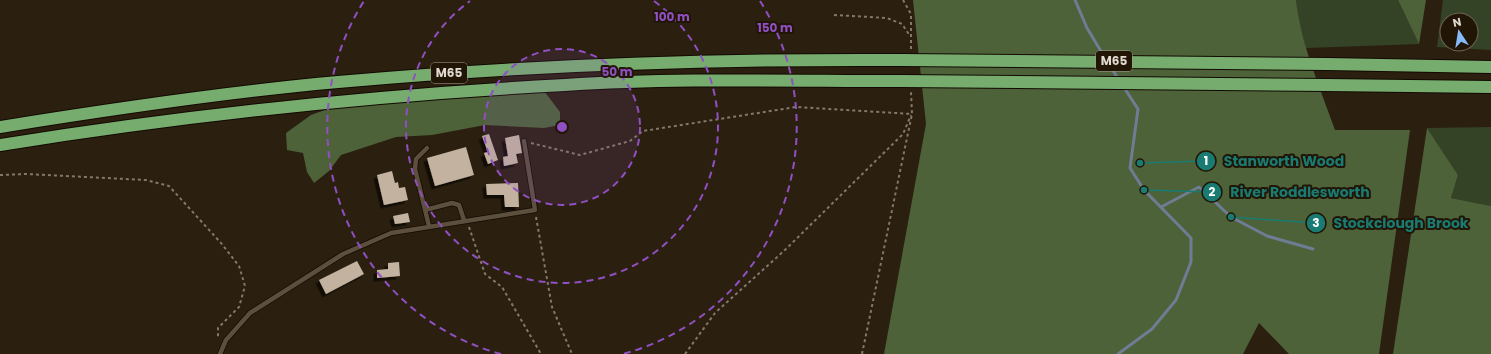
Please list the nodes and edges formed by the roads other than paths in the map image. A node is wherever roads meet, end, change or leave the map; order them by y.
1 (1491, 67) edge
2 (1491, 87) edge
3 (0, 127) edge
4 (524, 141) road end
5 (0, 145) edge
6 (428, 148) dead end
7 (425, 210) junction
8 (465, 220) junction
9 (429, 226) junction
10 (220, 354) edge

1 - 3 highway, M65, bridge
2 - 5 highway, M65, bridge
4 - 8 lane
6 - 7 lane
7 - 8 lane
7 - 9 lane
8 - 9 lane
9 - 10 lane

